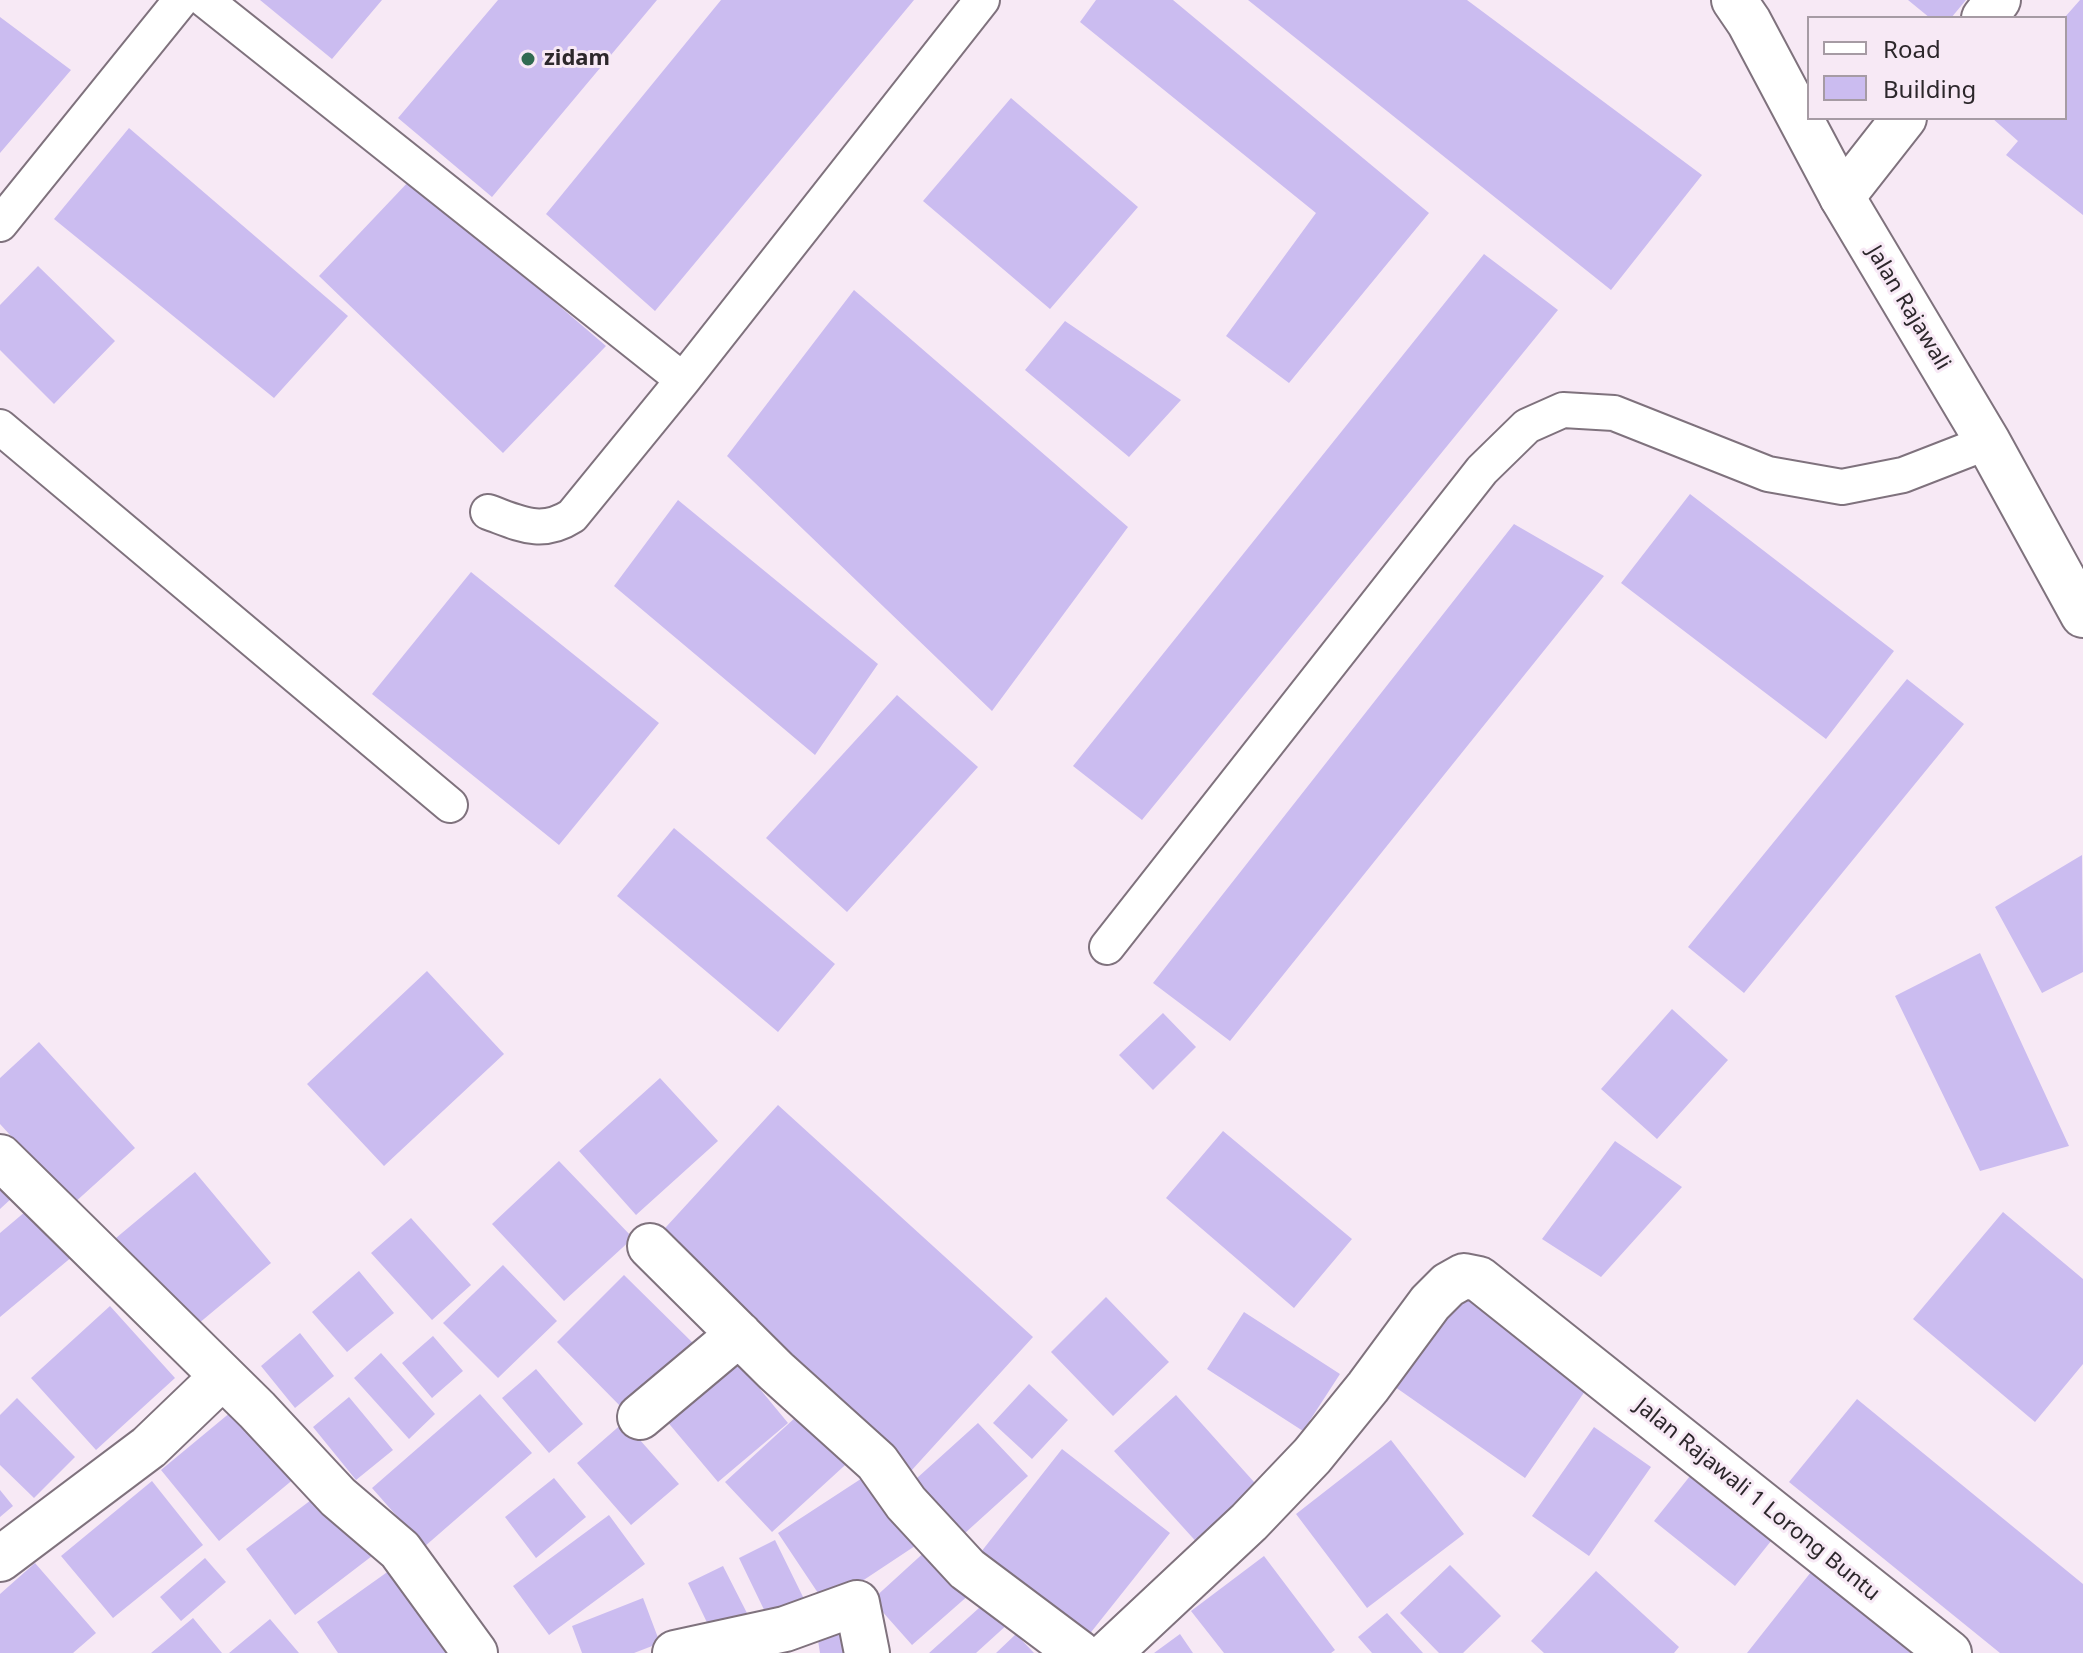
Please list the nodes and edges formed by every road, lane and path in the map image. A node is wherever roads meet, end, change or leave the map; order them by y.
1 (181, 0) edge
2 (205, 0) edge
3 (982, 0) edge
4 (1734, 0) edge
5 (1998, 0) edge
6 (1986, 16) edge
7 (1902, 120) edge
8 (1842, 197) junction
9 (0, 224) edge
10 (683, 380) junction
11 (0, 427) edge
12 (1988, 442) junction
13 (488, 512) dead end
14 (2083, 615) edge
15 (450, 805) dead end
16 (1107, 947) dead end
17 (0, 1157) edge
18 (650, 1246) dead end
19 (739, 1334) junction
20 (222, 1377) junction
21 (640, 1417) dead end
22 (0, 1559) edge
23 (475, 1653) edge
24 (675, 1653) edge
25 (867, 1653) edge
26 (1079, 1653) edge
27 (1109, 1653) edge
28 (1949, 1653) edge

1 - 9 lane
2 - 10 lane
3 - 10 lane
4 - 8 street, Jalan Rajawali
5 - 6 street
7 - 8 street
8 - 12 street, Jalan Rajawali
10 - 13 lane
11 - 15 lane
12 - 14 street, Jalan Rajawali
12 - 16 lane
17 - 20 street
18 - 19 street
19 - 21 street
19 - 26 street
20 - 22 street
20 - 23 street
24 - 25 street
27 - 28 street, Jalan Rajawali 1 Lorong Buntu

